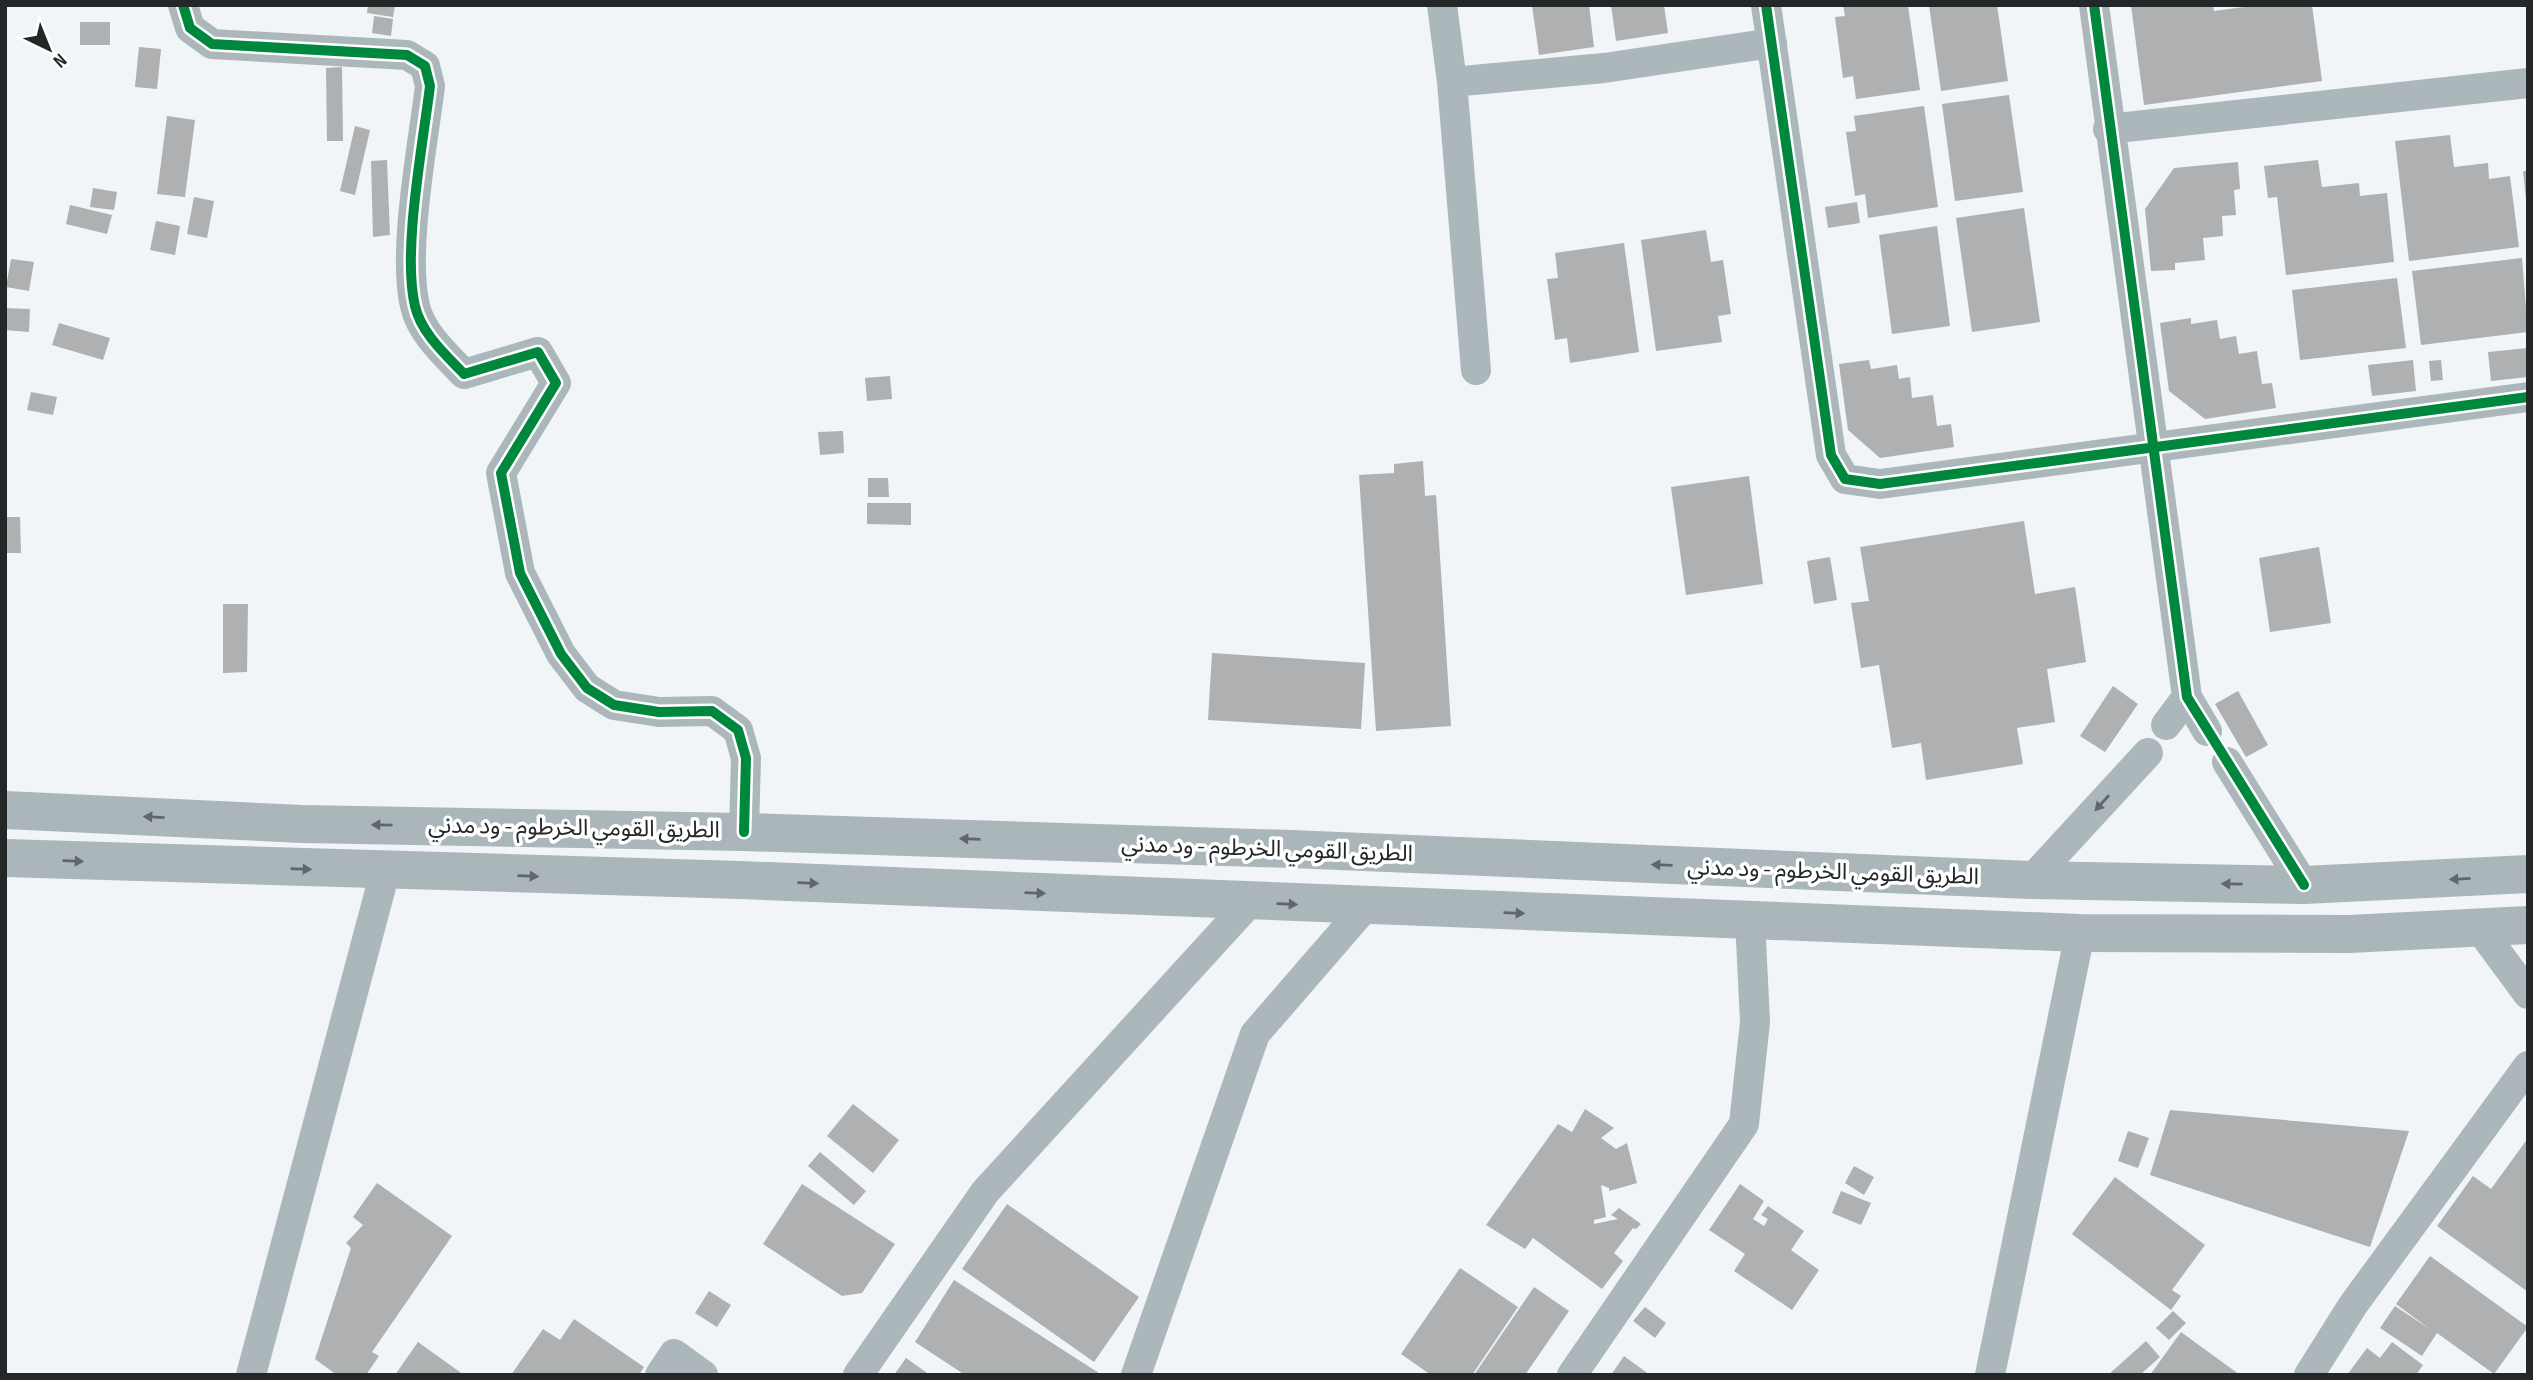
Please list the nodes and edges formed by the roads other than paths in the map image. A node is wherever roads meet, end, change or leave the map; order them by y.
1 (183, 5) edge
2 (1441, 5) edge
3 (1766, 5) edge
4 (2094, 5) edge
5 (1772, 43) junction
6 (1452, 82) junction
7 (2528, 83) edge
8 (2108, 129) junction
9 (1476, 370) dead end
10 (2528, 397) edge
11 (2155, 450) junction
12 (2187, 696) junction
13 (2166, 725) dead end
14 (2207, 731) dead end
15 (2148, 753) dead end
16 (2227, 762) dead end
17 (5, 810) edge
18 (744, 832) junction
19 (5, 859) edge
20 (385, 872) junction
21 (2528, 874) edge
22 (2031, 880) junction
23 (2304, 885) junction
24 (1250, 902) junction
25 (1365, 906) junction
26 (1750, 919) junction
27 (2528, 925) edge
28 (2480, 929) junction
29 (2080, 933) junction
30 (2528, 994) edge
31 (2528, 1066) edge
32 (251, 1375) edge
33 (660, 1375) edge
34 (703, 1375) edge
35 (858, 1375) edge
36 (1136, 1375) edge
37 (1572, 1375) edge
38 (1990, 1375) edge
39 (2309, 1375) edge

1 - 18 street
2 - 6 street
3 - 5 street
4 - 8 street
5 - 6 street
5 - 11 street
6 - 9 street
7 - 8 street
8 - 11 street
10 - 11 street
11 - 12 street
12 - 13 street
12 - 14 street
15 -> 22 street
16 - 23 street
18 -> 17 highway, الطريق القومي الخرطوم - ود مدني
22 -> 18 highway, الطريق القومي الخرطوم - ود مدني
19 -> 20 highway, الطريق القومي الخرطوم - ود مدني
20 -> 24 highway, الطريق القومي الخرطوم - ود مدني
20 - 32 street
21 -> 23 highway, الطريق القومي الخرطوم - ود مدني
23 -> 22 highway, الطريق القومي الخرطوم - ود مدني
24 -> 25 highway, الطريق القومي الخرطوم - ود مدني
24 - 35 street
25 -> 26 highway, الطريق القومي الخرطوم - ود مدني
25 - 36 street
26 - 29 highway, الطريق القومي الخرطوم - ود مدني
26 - 37 street
27 - 28 highway, الطريق القومي الخرطوم - ود مدني
28 - 29 highway, الطريق القومي الخرطوم - ود مدني
28 - 30 street
29 - 38 street
31 - 39 street
33 - 34 street

